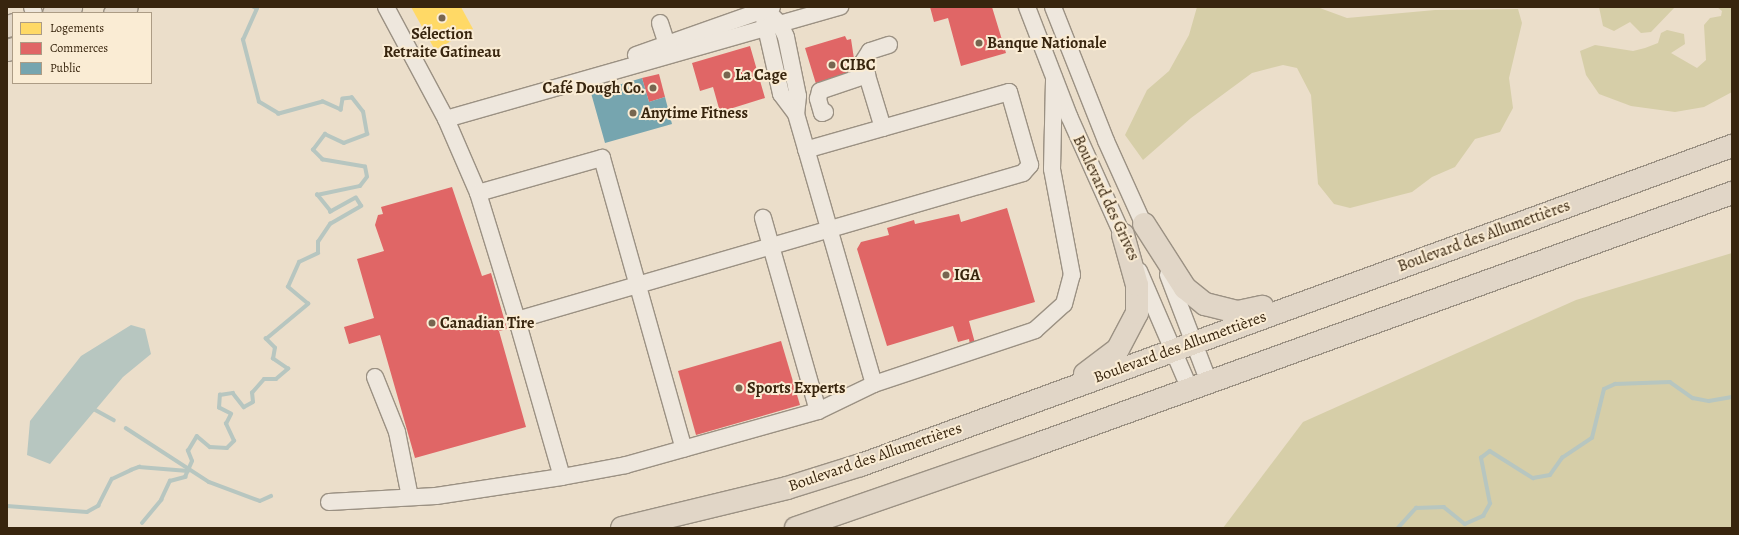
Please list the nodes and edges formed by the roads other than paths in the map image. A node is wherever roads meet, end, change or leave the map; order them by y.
1 (71, 7) edge
2 (127, 7) edge
3 (386, 7) edge
4 (840, 7) edge
5 (1027, 7) edge
6 (1054, 7) edge
7 (767, 8) edge
8 (57, 12) edge
9 (116, 12) edge
10 (660, 23) dead end
11 (780, 24) junction
12 (764, 29) junction
13 (889, 45) dead end
14 (669, 49) junction
15 (867, 75) junction
16 (1054, 78) junction
17 (825, 112) dead end
18 (796, 114) junction
19 (446, 118) junction
20 (883, 128) junction
21 (1732, 146) edge
22 (806, 150) junction
23 (478, 193) junction
24 (1732, 193) edge
25 (763, 218) dead end
26 (1144, 224) junction
27 (830, 230) junction
28 (1123, 235) junction
29 (771, 247) junction
30 (1348, 285) junction
31 (638, 286) junction
32 (517, 320) junction
33 (1185, 346) junction
34 (375, 377) dead end
35 (874, 384) junction
36 (1199, 384) junction
37 (1038, 399) junction
38 (818, 411) junction
39 (684, 449) junction
40 (562, 477) junction
41 (410, 497) junction
42 (329, 502) dead end
43 (622, 528) edge
44 (796, 528) edge

1 - 8 main road
2 - 9 main road
3 - 19 street
4 - 11 street
5 - 16 street, Boulevard des Grives
6 - 26 street, Boulevard des Grives
7 - 11 street
7 - 12 street
7 - 14 street
10 - 14 street
11 - 12 street
11 - 18 street
12 - 14 street
12 - 18 street
13 - 15 street
14 - 19 street
15 - 17 street
15 - 20 street
16 - 28 street, Boulevard des Grives
16 - 35 street
18 - 22 street
19 - 23 street
20 - 22 street
20 - 27 street
21 - 30 highway, Boulevard des Allumettières
22 - 27 street
23 - 31 street
23 - 32 street
24 - 36 highway
25 - 29 street
26 - 30 highway
26 - 33 street, Boulevard des Grives
27 - 29 street
27 - 35 street
28 - 33 street, Boulevard des Grives
28 - 37 highway
29 - 31 street
29 - 38 street
30 - 33 highway, Boulevard des Allumettières
31 - 32 street
31 - 39 street
32 - 40 street
33 - 36 street, Boulevard des Grives
33 - 37 highway, Boulevard des Allumettières
34 - 41 street
35 - 38 street
36 - 44 highway
37 - 43 highway, Boulevard des Allumettières
38 - 39 street
39 - 40 street
40 - 41 street
41 - 42 street

